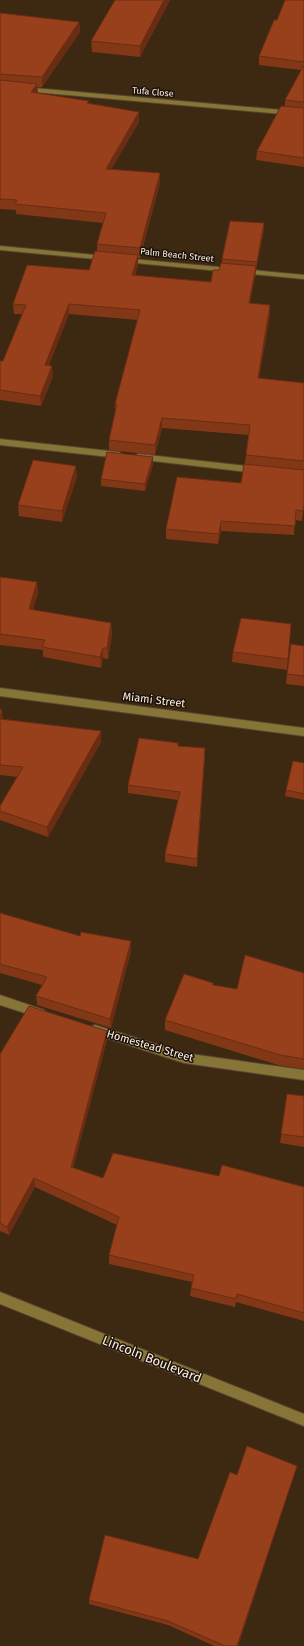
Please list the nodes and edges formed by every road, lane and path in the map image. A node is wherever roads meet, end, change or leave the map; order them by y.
1 (0, 87) edge
2 (304, 114) edge
3 (0, 248) edge
4 (304, 277) edge
5 (0, 442) edge
6 (265, 472) edge
7 (0, 692) edge
8 (304, 732) edge
9 (0, 1000) edge
10 (52, 1017) edge
11 (81, 1026) edge
12 (304, 1075) edge
13 (0, 1298) edge
14 (304, 1420) edge

1 - 2 street, Tufa Close
3 - 4 street, Palm Beach Street
5 - 6 street
7 - 8 street, Miami Street
9 - 10 street
11 - 12 street, Homestead Street
13 - 14 street, Lincoln Boulevard

